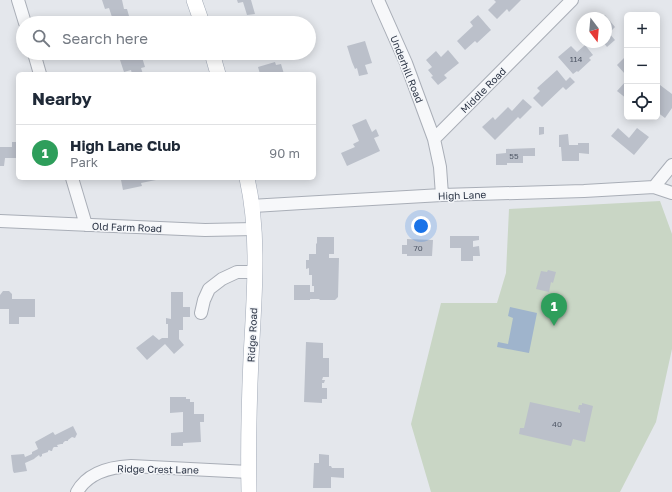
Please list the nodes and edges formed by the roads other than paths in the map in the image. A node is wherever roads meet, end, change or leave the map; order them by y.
1 (18, 0) edge
2 (194, 0) edge
3 (378, 0) edge
4 (572, 0) edge
5 (23, 16) edge
6 (200, 16) edge
7 (36, 60) edge
8 (214, 60) edge
9 (39, 72) edge
10 (217, 72) edge
11 (434, 138) junction
12 (672, 165) edge
13 (73, 180) edge
14 (247, 180) edge
15 (654, 187) junction
16 (672, 193) edge
17 (442, 195) junction
18 (252, 206) junction
19 (0, 221) edge
20 (86, 225) junction
21 (254, 230) junction
22 (255, 272) junction
23 (201, 313) dead end
24 (249, 472) junction
25 (77, 492) edge
26 (249, 492) edge

1 - 5 street
2 - 6 main road
3 - 11 street, Underhill Road
4 - 11 street, Middle Road
7 - 9 street
8 - 10 main road
11 - 17 street
12 - 15 street
13 - 20 street
14 - 18 main road, Ridge Road
15 - 16 street, High Lane
15 - 17 street, High Lane
17 - 18 street, High Lane
18 - 21 main road, Ridge Road
19 - 20 street, Old Farm Road
20 - 21 street, Old Farm Road
21 - 22 main road, Ridge Road
22 - 23 street
22 - 24 main road, Ridge Road
24 - 25 street, Ridge Crest Lane
24 - 26 main road, Ridge Road

